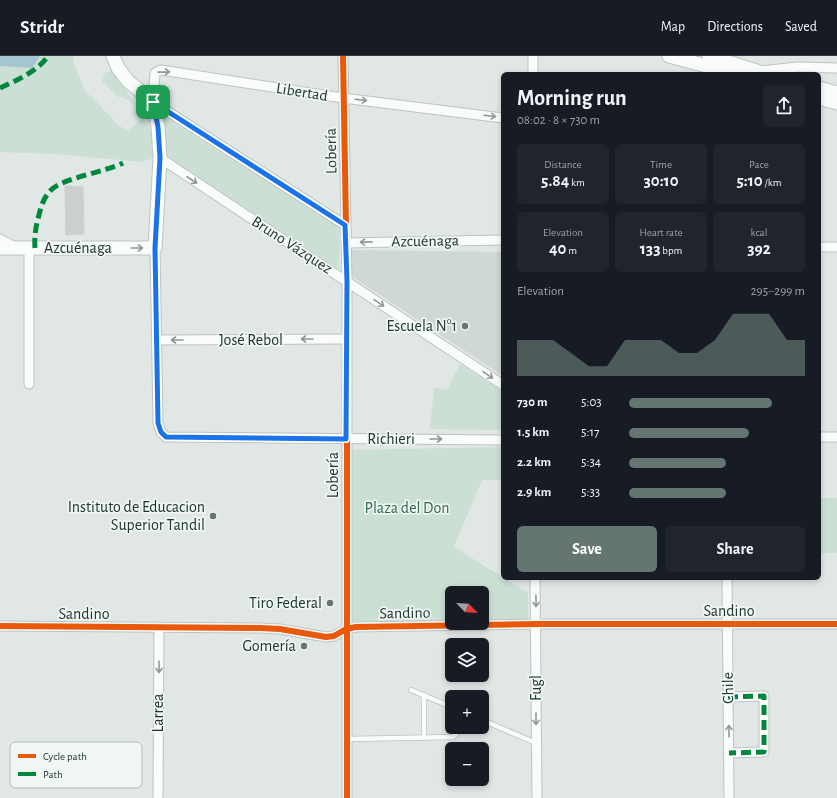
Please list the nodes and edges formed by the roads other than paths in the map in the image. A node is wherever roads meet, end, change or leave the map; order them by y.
1 (113, 56) edge
2 (343, 56) edge
3 (533, 56) edge
4 (669, 56) edge
5 (709, 56) edge
6 (726, 68) edge
7 (837, 68) edge
8 (533, 72) edge
9 (755, 72) edge
10 (768, 72) edge
11 (821, 89) edge
12 (837, 93) edge
13 (343, 98) junction
14 (821, 99) edge
15 (153, 102) junction
16 (837, 103) edge
17 (501, 118) edge
18 (160, 158) junction
19 (345, 225) junction
20 (0, 240) edge
21 (501, 240) edge
22 (346, 243) junction
23 (821, 247) edge
24 (837, 247) edge
25 (0, 248) edge
26 (22, 248) junction
27 (155, 248) junction
28 (347, 281) junction
29 (346, 339) junction
30 (157, 340) junction
31 (29, 384) dead end
32 (501, 384) edge
33 (837, 437) edge
34 (821, 438) edge
35 (346, 439) junction
36 (501, 440) edge
37 (535, 580) edge
38 (727, 580) edge
39 (536, 624) junction
40 (728, 624) junction
41 (837, 624) edge
42 (0, 626) edge
43 (159, 628) junction
44 (346, 629) junction
45 (411, 690) dead end
46 (424, 696) junction
47 (728, 697) junction
48 (445, 704) edge
49 (489, 723) edge
50 (456, 734) edge
51 (424, 738) junction
52 (347, 739) junction
53 (536, 743) junction
54 (729, 753) junction
55 (158, 798) edge
56 (347, 798) edge
57 (537, 798) edge
58 (729, 798) edge

1 - 15 main road
2 - 13 street, Lobería
3 - 8 street
4 - 6 main road
5 - 6 main road
6 - 9 main road
7 - 10 street
11 - 12 main road
15 -> 13 street, Libertad
13 -> 17 street, Libertad
13 - 19 street, Lobería
14 - 16 main road
15 - 18 main road
15 - 19 street
18 - 27 main road
18 -> 28 street, Bruno Vázquez
19 - 22 street, Lobería
20 - 26 street
21 -> 22 street, Azcuénaga
22 - 28 street, Lobería
23 - 24 street
25 - 26 main road, Azcuénaga
26 -> 27 main road, Azcuénaga
26 - 31 street
27 - 30 street
28 - 29 street, Lobería
28 -> 32 street, Bruno Vázquez
29 -> 30 street, José Rebol
29 - 35 street, Lobería
30 - 35 street, Richieri
33 - 34 street
35 -> 36 street, Richieri
35 - 44 street, Lobería
37 -> 39 street, Fugl
38 - 40 street, Chile
39 - 40 street, Sandino
39 - 44 street, Sandino
39 -> 53 street, Fugl
40 - 41 street, Sandino
40 - 47 street, Chile
42 - 43 street, Sandino
43 - 44 street, Sandino
43 -> 55 street, Larrea
44 - 52 street, Lobería
45 - 46 lane
46 - 48 lane
46 - 51 lane
54 -> 47 street, Chile
47 - 54 street
49 - 53 lane
50 - 51 lane
51 - 52 lane
52 - 56 street, Lobería
53 - 57 street, Fugl
54 - 58 street, Chile

